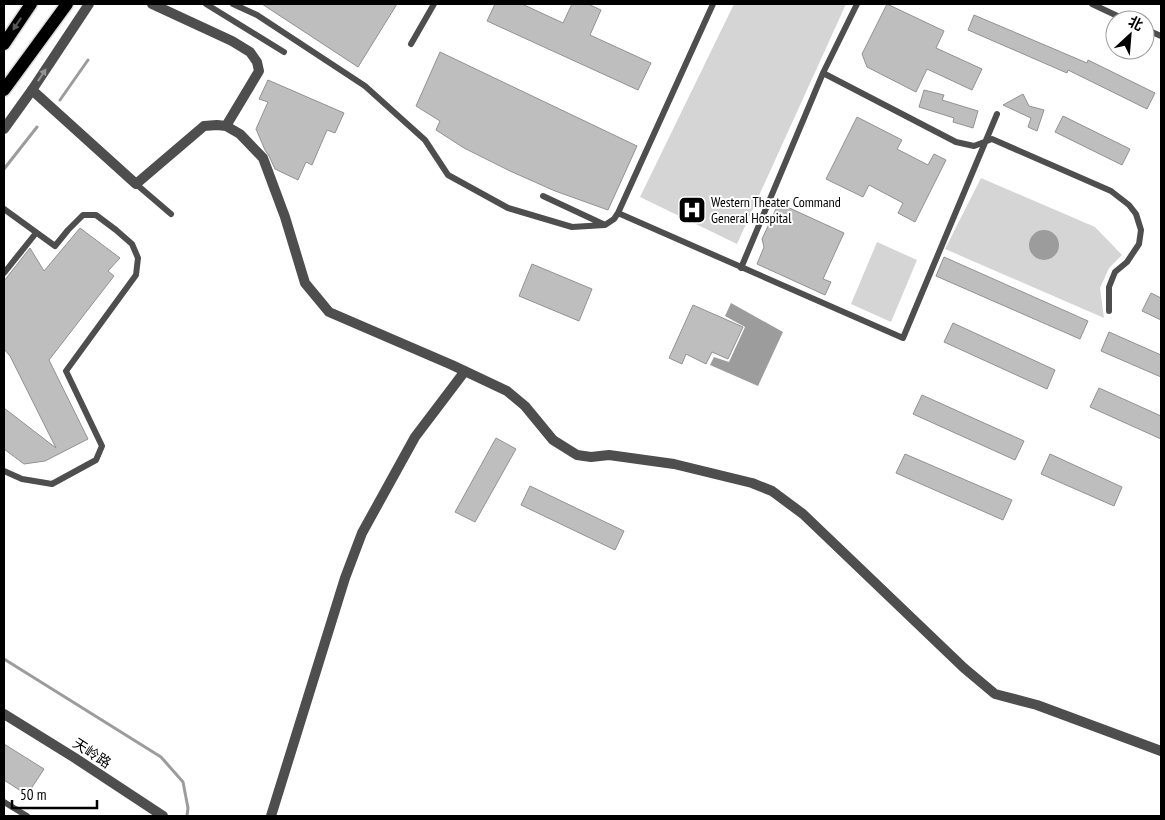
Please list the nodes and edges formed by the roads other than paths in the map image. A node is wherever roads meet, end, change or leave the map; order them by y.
1 (31, 4) edge
2 (67, 4) edge
3 (89, 4) edge
4 (152, 4) edge
5 (206, 4) edge
6 (233, 4) edge
7 (434, 4) edge
8 (712, 4) edge
9 (857, 4) edge
10 (1092, 4) edge
11 (1105, 10) edge
12 (4, 44) edge
13 (411, 44) dead end
14 (284, 52) dead end
15 (823, 72) junction
16 (4, 90) edge
17 (32, 90) junction
18 (997, 114) dead end
19 (226, 126) junction
20 (4, 129) edge
21 (986, 142) junction
22 (136, 184) junction
23 (543, 196) dead end
24 (4, 208) edge
25 (618, 213) junction
26 (171, 214) dead end
27 (605, 225) junction
28 (36, 233) junction
29 (741, 268) junction
30 (4, 273) edge
31 (1109, 311) dead end
32 (465, 371) junction
33 (4, 471) edge
34 (4, 714) edge
35 (1161, 751) edge
36 (4, 802) edge
37 (23, 815) edge
38 (163, 816) edge
39 (271, 816) edge

1 -> 12 main road
2 - 16 main road
17 -> 3 street
4 - 19 street
5 - 14 lane
6 - 27 lane
7 - 13 lane
8 - 25 lane
9 - 15 lane
10 - 11 lane
15 - 21 lane
15 - 29 lane
17 - 20 street
17 - 22 street
18 - 21 lane
19 - 22 street
19 - 32 street
21 - 29 lane
21 - 31 lane
22 - 26 lane
23 - 27 lane
24 - 28 lane
25 - 27 lane
25 - 29 lane
28 - 30 lane
28 - 33 lane
32 - 35 street
32 - 39 street
34 - 38 street, 天岭路
36 - 37 lane

